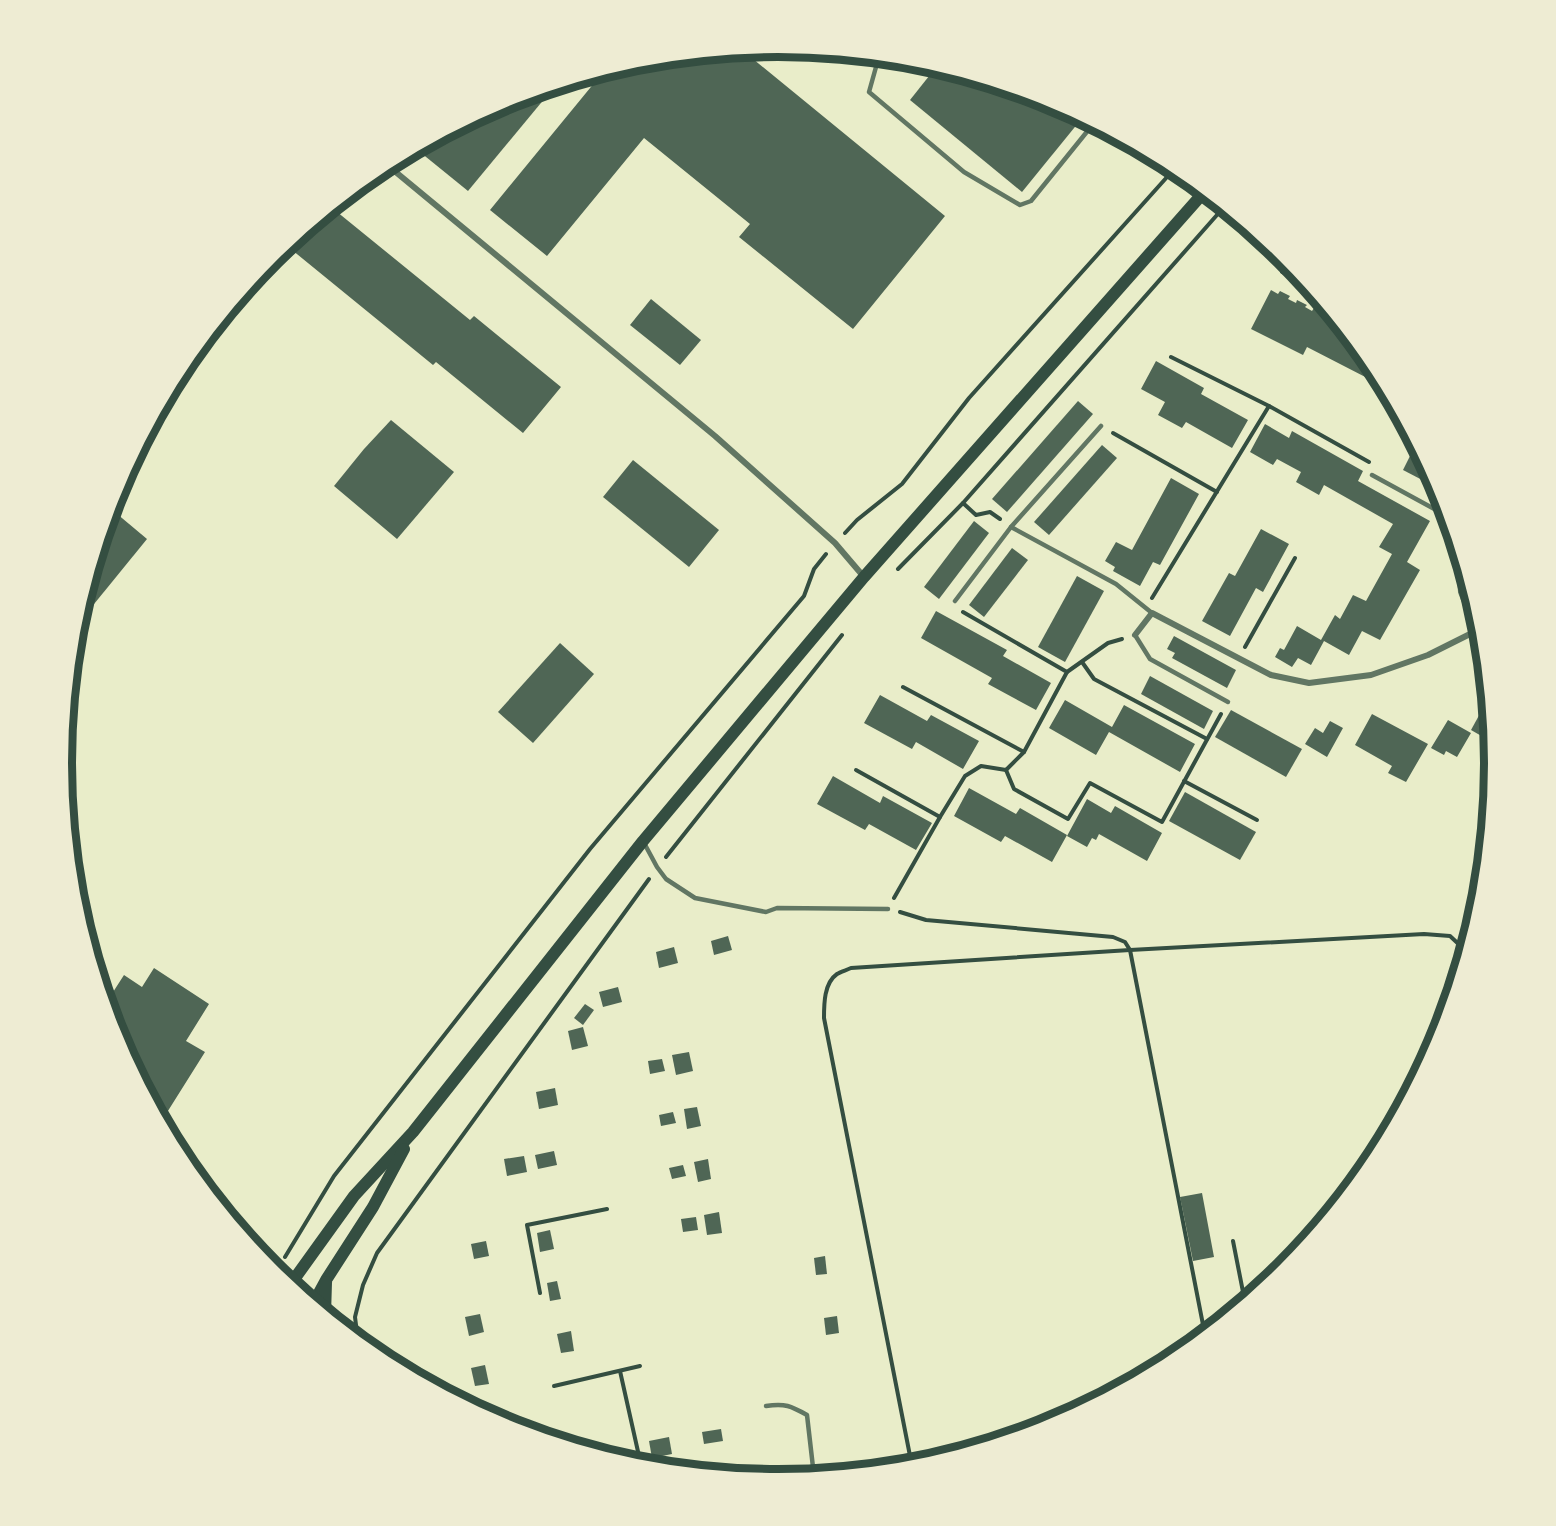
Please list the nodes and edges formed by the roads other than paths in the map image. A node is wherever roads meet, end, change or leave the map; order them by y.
1 (878, 64) edge
2 (1089, 129) edge
3 (394, 171) edge
4 (1200, 197) edge
5 (1101, 426) road end
6 (1372, 475) road end
7 (1437, 510) edge
8 (1011, 527) junction
9 (864, 578) junction
10 (1460, 581) edge
11 (1464, 600) edge
12 (955, 601) road end
13 (1149, 611) junction
14 (1135, 635) joint
15 (1472, 636) edge
16 (1228, 702) road end
17 (644, 841) junction
18 (888, 909) road end
19 (413, 1132) junction
20 (295, 1277) edge
21 (326, 1280) junction
22 (317, 1297) edge
23 (326, 1305) edge
24 (766, 1406) dead end
25 (813, 1467) edge

1 - 2 lane
3 - 9 street
4 - 9 main road
5 - 8 lane
6 - 7 lane
8 - 12 lane
8 - 13 lane
9 - 17 main road
10 - 11 street
13 - 14 street
13 - 15 street
14 - 16 lane
17 - 18 lane
17 - 19 main road
19 - 20 main road
19 - 21 main road
21 - 22 main road
21 - 23 main road
24 - 25 lane

